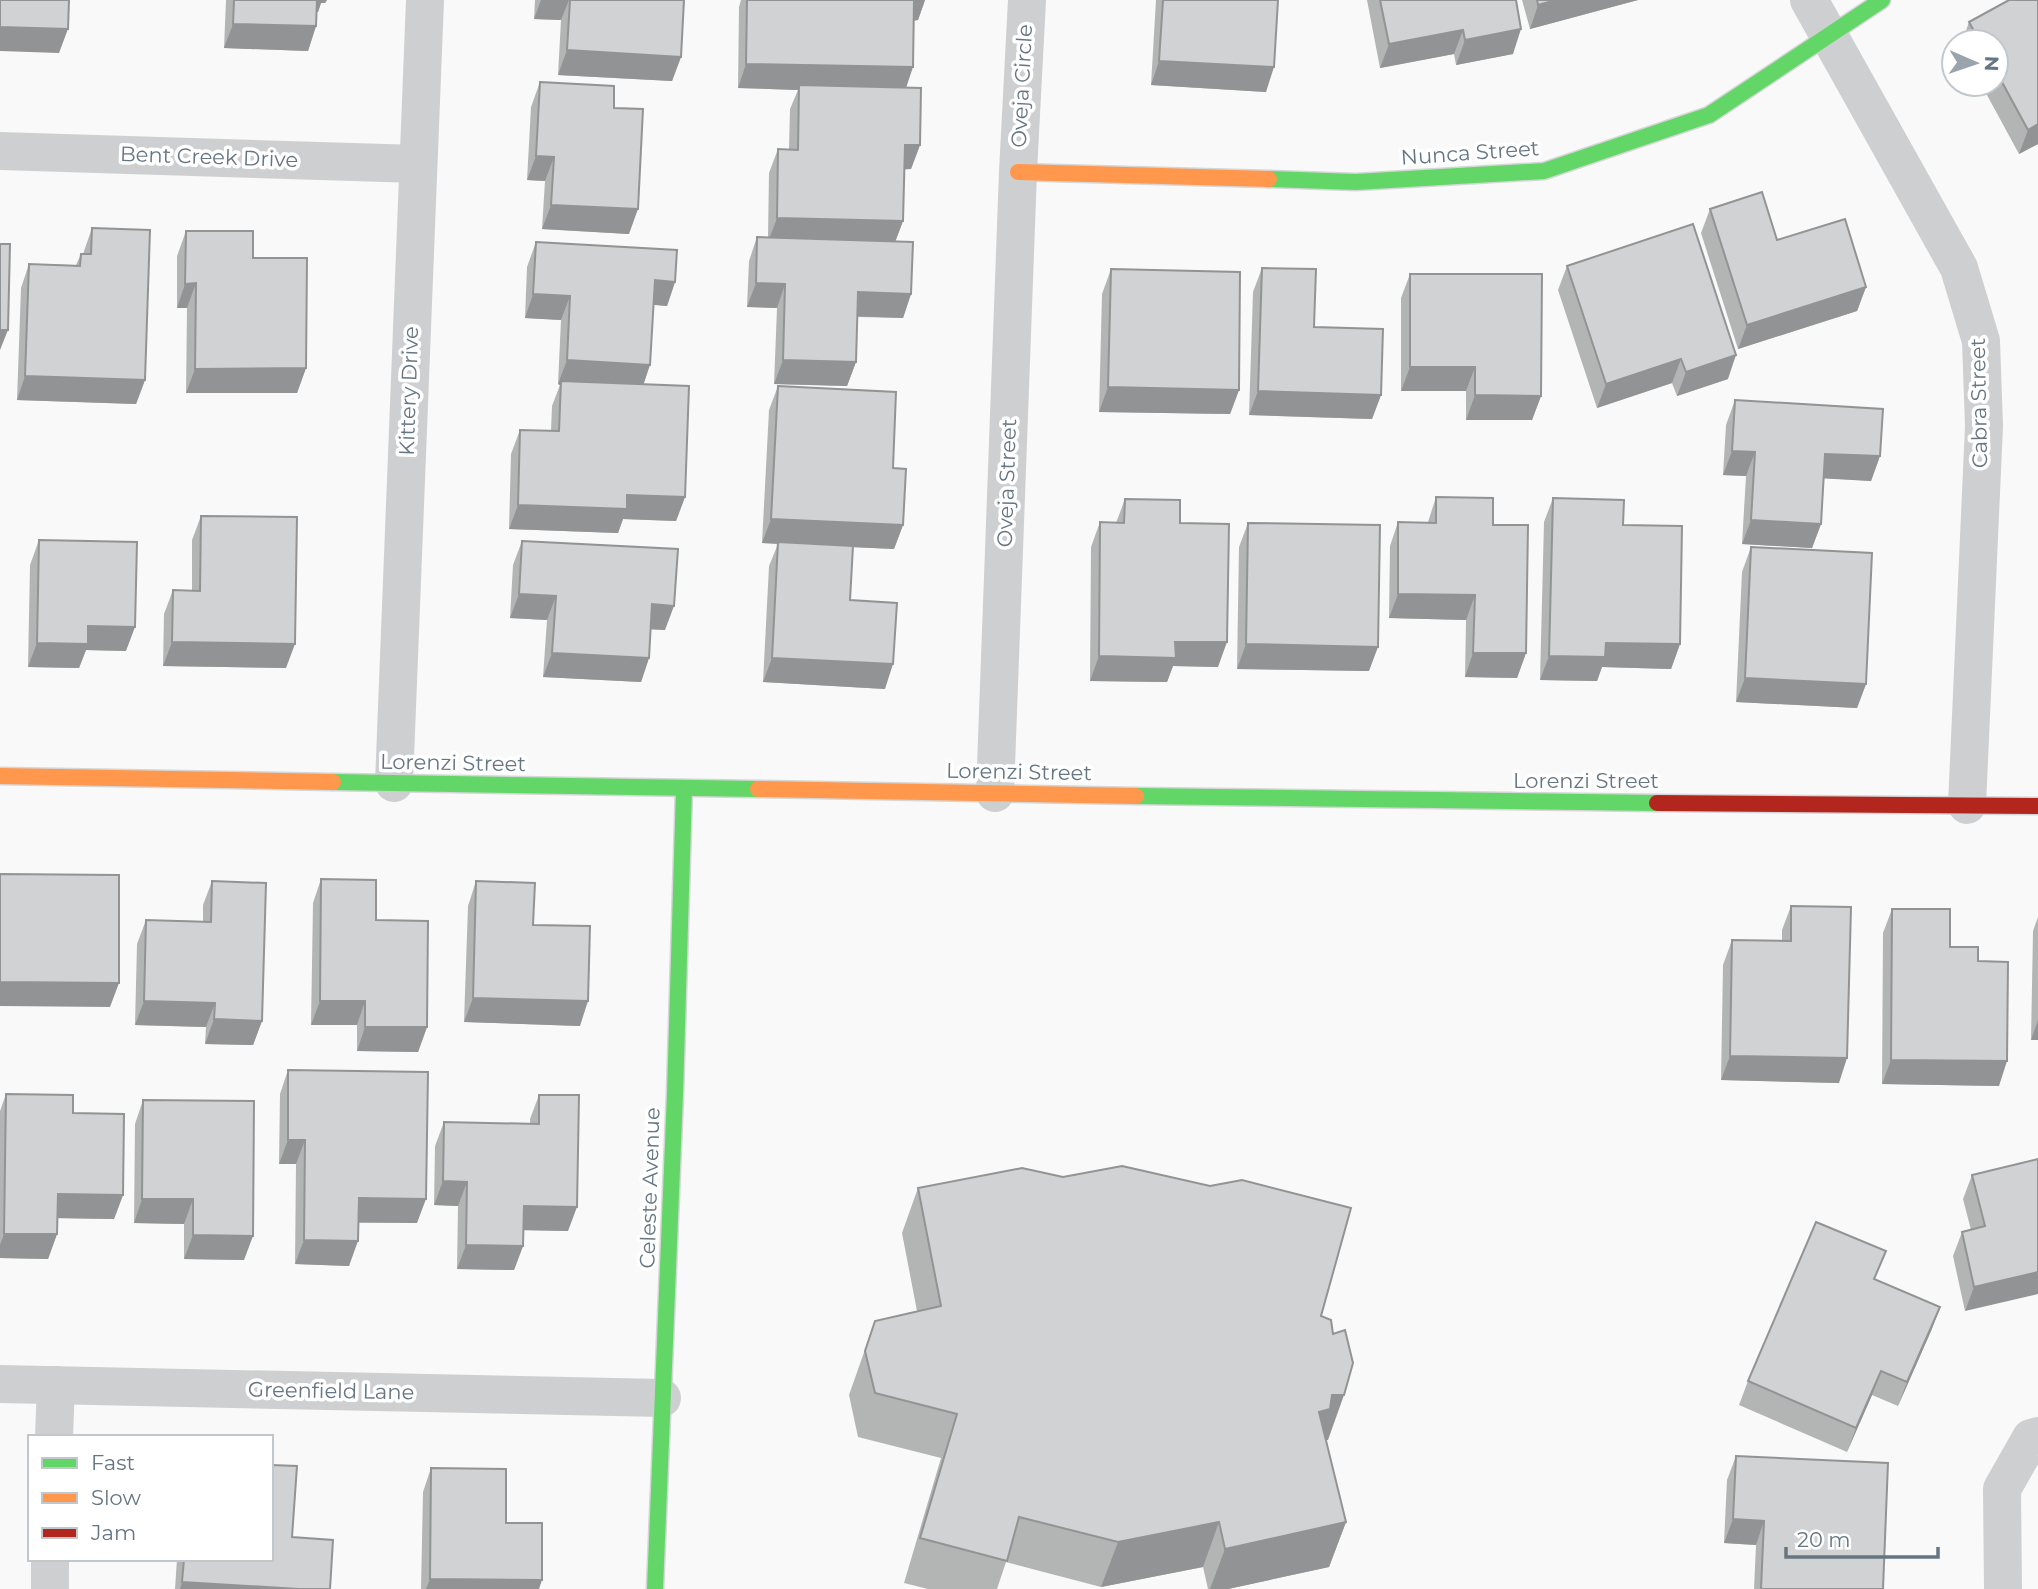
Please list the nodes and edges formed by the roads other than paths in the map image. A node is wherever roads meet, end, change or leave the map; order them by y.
1 (425, 0) edge
2 (1027, 0) edge
3 (1809, 0) edge
4 (1882, 0) edge
5 (1829, 37) junction
6 (0, 151) edge
7 (418, 164) junction
8 (1018, 172) junction
9 (0, 776) edge
10 (394, 783) junction
11 (684, 789) junction
12 (995, 793) junction
13 (1967, 805) junction
14 (2038, 806) edge
15 (0, 1384) edge
16 (56, 1385) junction
17 (662, 1398) junction
18 (54, 1435) edge
19 (2035, 1437) edge
20 (51, 1561) edge
21 (50, 1589) edge
22 (655, 1589) edge
23 (2003, 1589) edge

1 - 7 street, Kittery Drive
2 - 8 street, Oveja Circle
3 - 5 street, Cabra Street
4 - 5 street, Nunca Street
5 - 8 street, Nunca Street
5 - 13 street, Cabra Street
6 - 7 street, Bent Creek Drive
7 - 10 street, Kittery Drive
8 - 12 street, Oveja Street
9 - 10 street, Lorenzi Street
10 - 11 street, Lorenzi Street
11 - 12 street, Lorenzi Street
11 - 17 street, Celeste Avenue
12 - 13 street, Lorenzi Street
13 - 14 street, Lorenzi Street
15 - 16 street, Greenfield Lane
16 - 17 street, Greenfield Lane
16 - 18 street
17 - 22 street, Celeste Avenue
19 - 23 street
20 - 21 street

